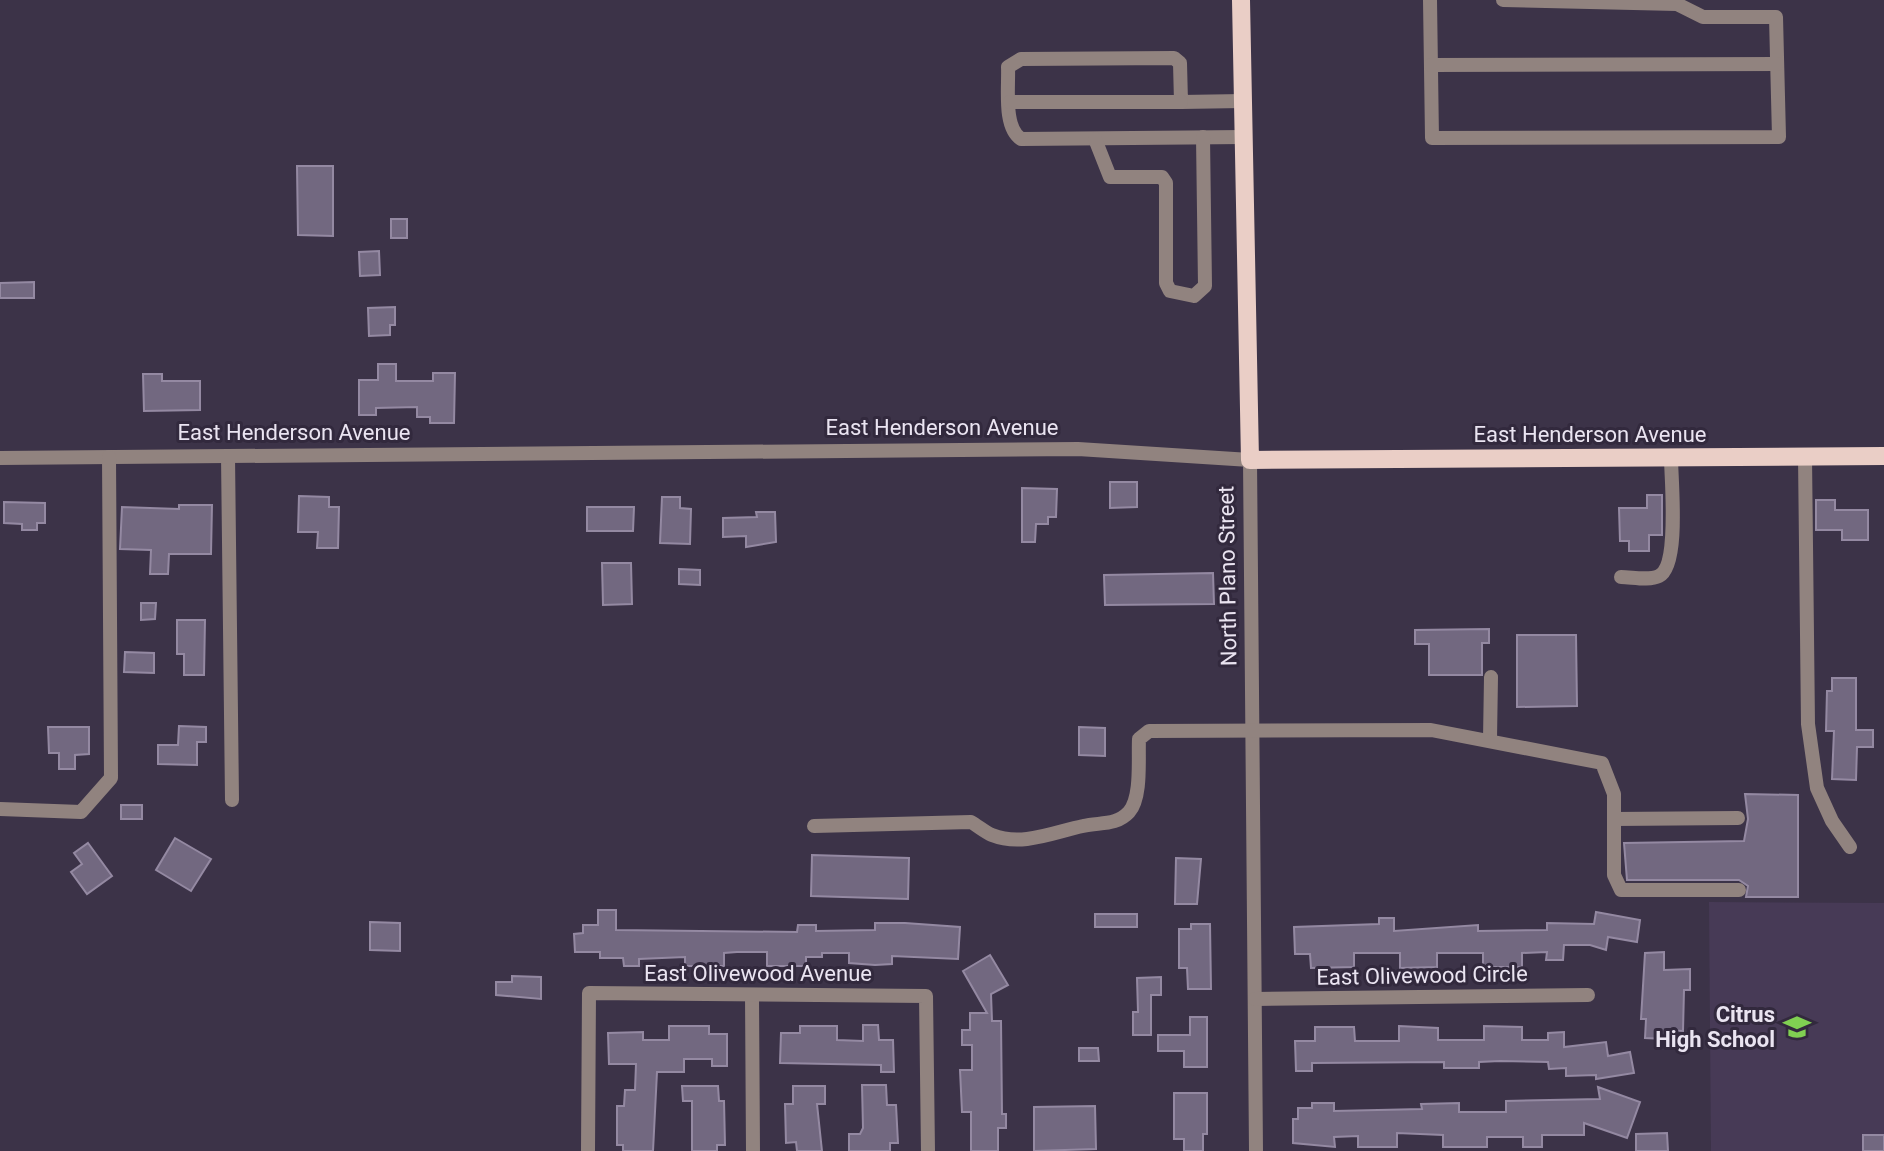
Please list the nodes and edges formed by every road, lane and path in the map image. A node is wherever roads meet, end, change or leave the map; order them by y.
1 (1241, 0) edge
2 (1430, 0) edge
3 (1503, 0) edge
4 (1777, 64) junction
5 (1431, 65) junction
6 (1243, 101) junction
7 (1010, 102) junction
8 (1181, 102) junction
9 (1203, 137) junction
10 (1244, 137) junction
11 (1095, 139) junction
12 (228, 456) junction
13 (1805, 456) junction
14 (1884, 456) edge
15 (109, 457) junction
16 (1671, 457) junction
17 (0, 458) edge
18 (1250, 460) junction
19 (1621, 577) dead end
20 (1491, 677) dead end
21 (1253, 731) junction
22 (1490, 739) junction
23 (232, 800) dead end
24 (0, 809) edge
25 (1738, 818) dead end
26 (1614, 819) junction
27 (814, 826) dead end
28 (1850, 847) dead end
29 (1739, 890) dead end
30 (752, 995) junction
31 (1588, 995) dead end
32 (1255, 999) junction
33 (588, 1151) edge
34 (753, 1151) edge
35 (928, 1151) edge
36 (1256, 1151) edge

1 - 6 main road, North Plano Street
2 - 5 street
3 - 4 street
4 - 5 street
4 - 5 street
6 - 8 street
6 - 10 main road, North Plano Street
7 - 8 street
7 - 8 street
7 - 11 street
9 - 10 street
9 - 11 street
9 - 11 street
10 - 18 main road, North Plano Street
12 - 15 street, East Henderson Avenue
12 - 18 street, East Henderson Avenue
12 - 23 street
13 - 14 main road, East Henderson Avenue
13 - 16 main road, East Henderson Avenue
13 - 28 street
15 - 17 street, East Henderson Avenue
15 - 24 street
16 - 18 main road, East Henderson Avenue
16 - 19 street
18 - 21 street, North Plano Street
20 - 22 street
21 - 22 street
21 - 27 street
21 - 32 street, North Plano Street
22 - 26 street
25 - 26 street
26 - 29 street
30 - 33 street, East Olivewood Avenue
30 - 34 street
30 - 35 street, East Olivewood Avenue
31 - 32 street, East Olivewood Circle
32 - 36 street, North Plano Street

